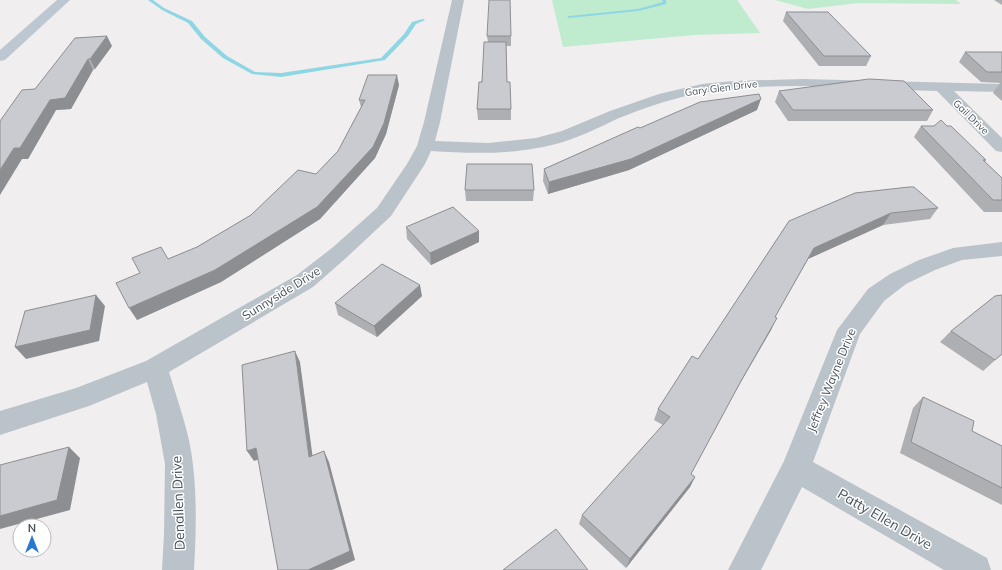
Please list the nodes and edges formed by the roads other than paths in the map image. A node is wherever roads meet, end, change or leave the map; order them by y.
1 (64, 0) edge
2 (458, 0) edge
3 (3, 51) edge
4 (941, 87) junction
5 (1002, 88) edge
6 (425, 146) junction
7 (1002, 147) edge
8 (1002, 249) edge
9 (155, 368) junction
10 (0, 423) edge
11 (796, 468) junction
12 (178, 570) edge
13 (744, 570) edge
14 (975, 570) edge

1 - 3 main road
2 - 6 street, Sunnyside Drive
4 - 5 street, Gary Glen Drive
4 - 6 street, Gary Glen Drive
4 - 7 street, Gail Drive
6 - 9 street, Sunnyside Drive
8 - 11 street, Jeffrey Wayne Drive
9 - 10 street, Sunnyside Drive
9 - 12 street, Denallen Drive
11 - 13 street, Jeffrey Wayne Drive
11 - 14 street, Patty Ellen Drive

